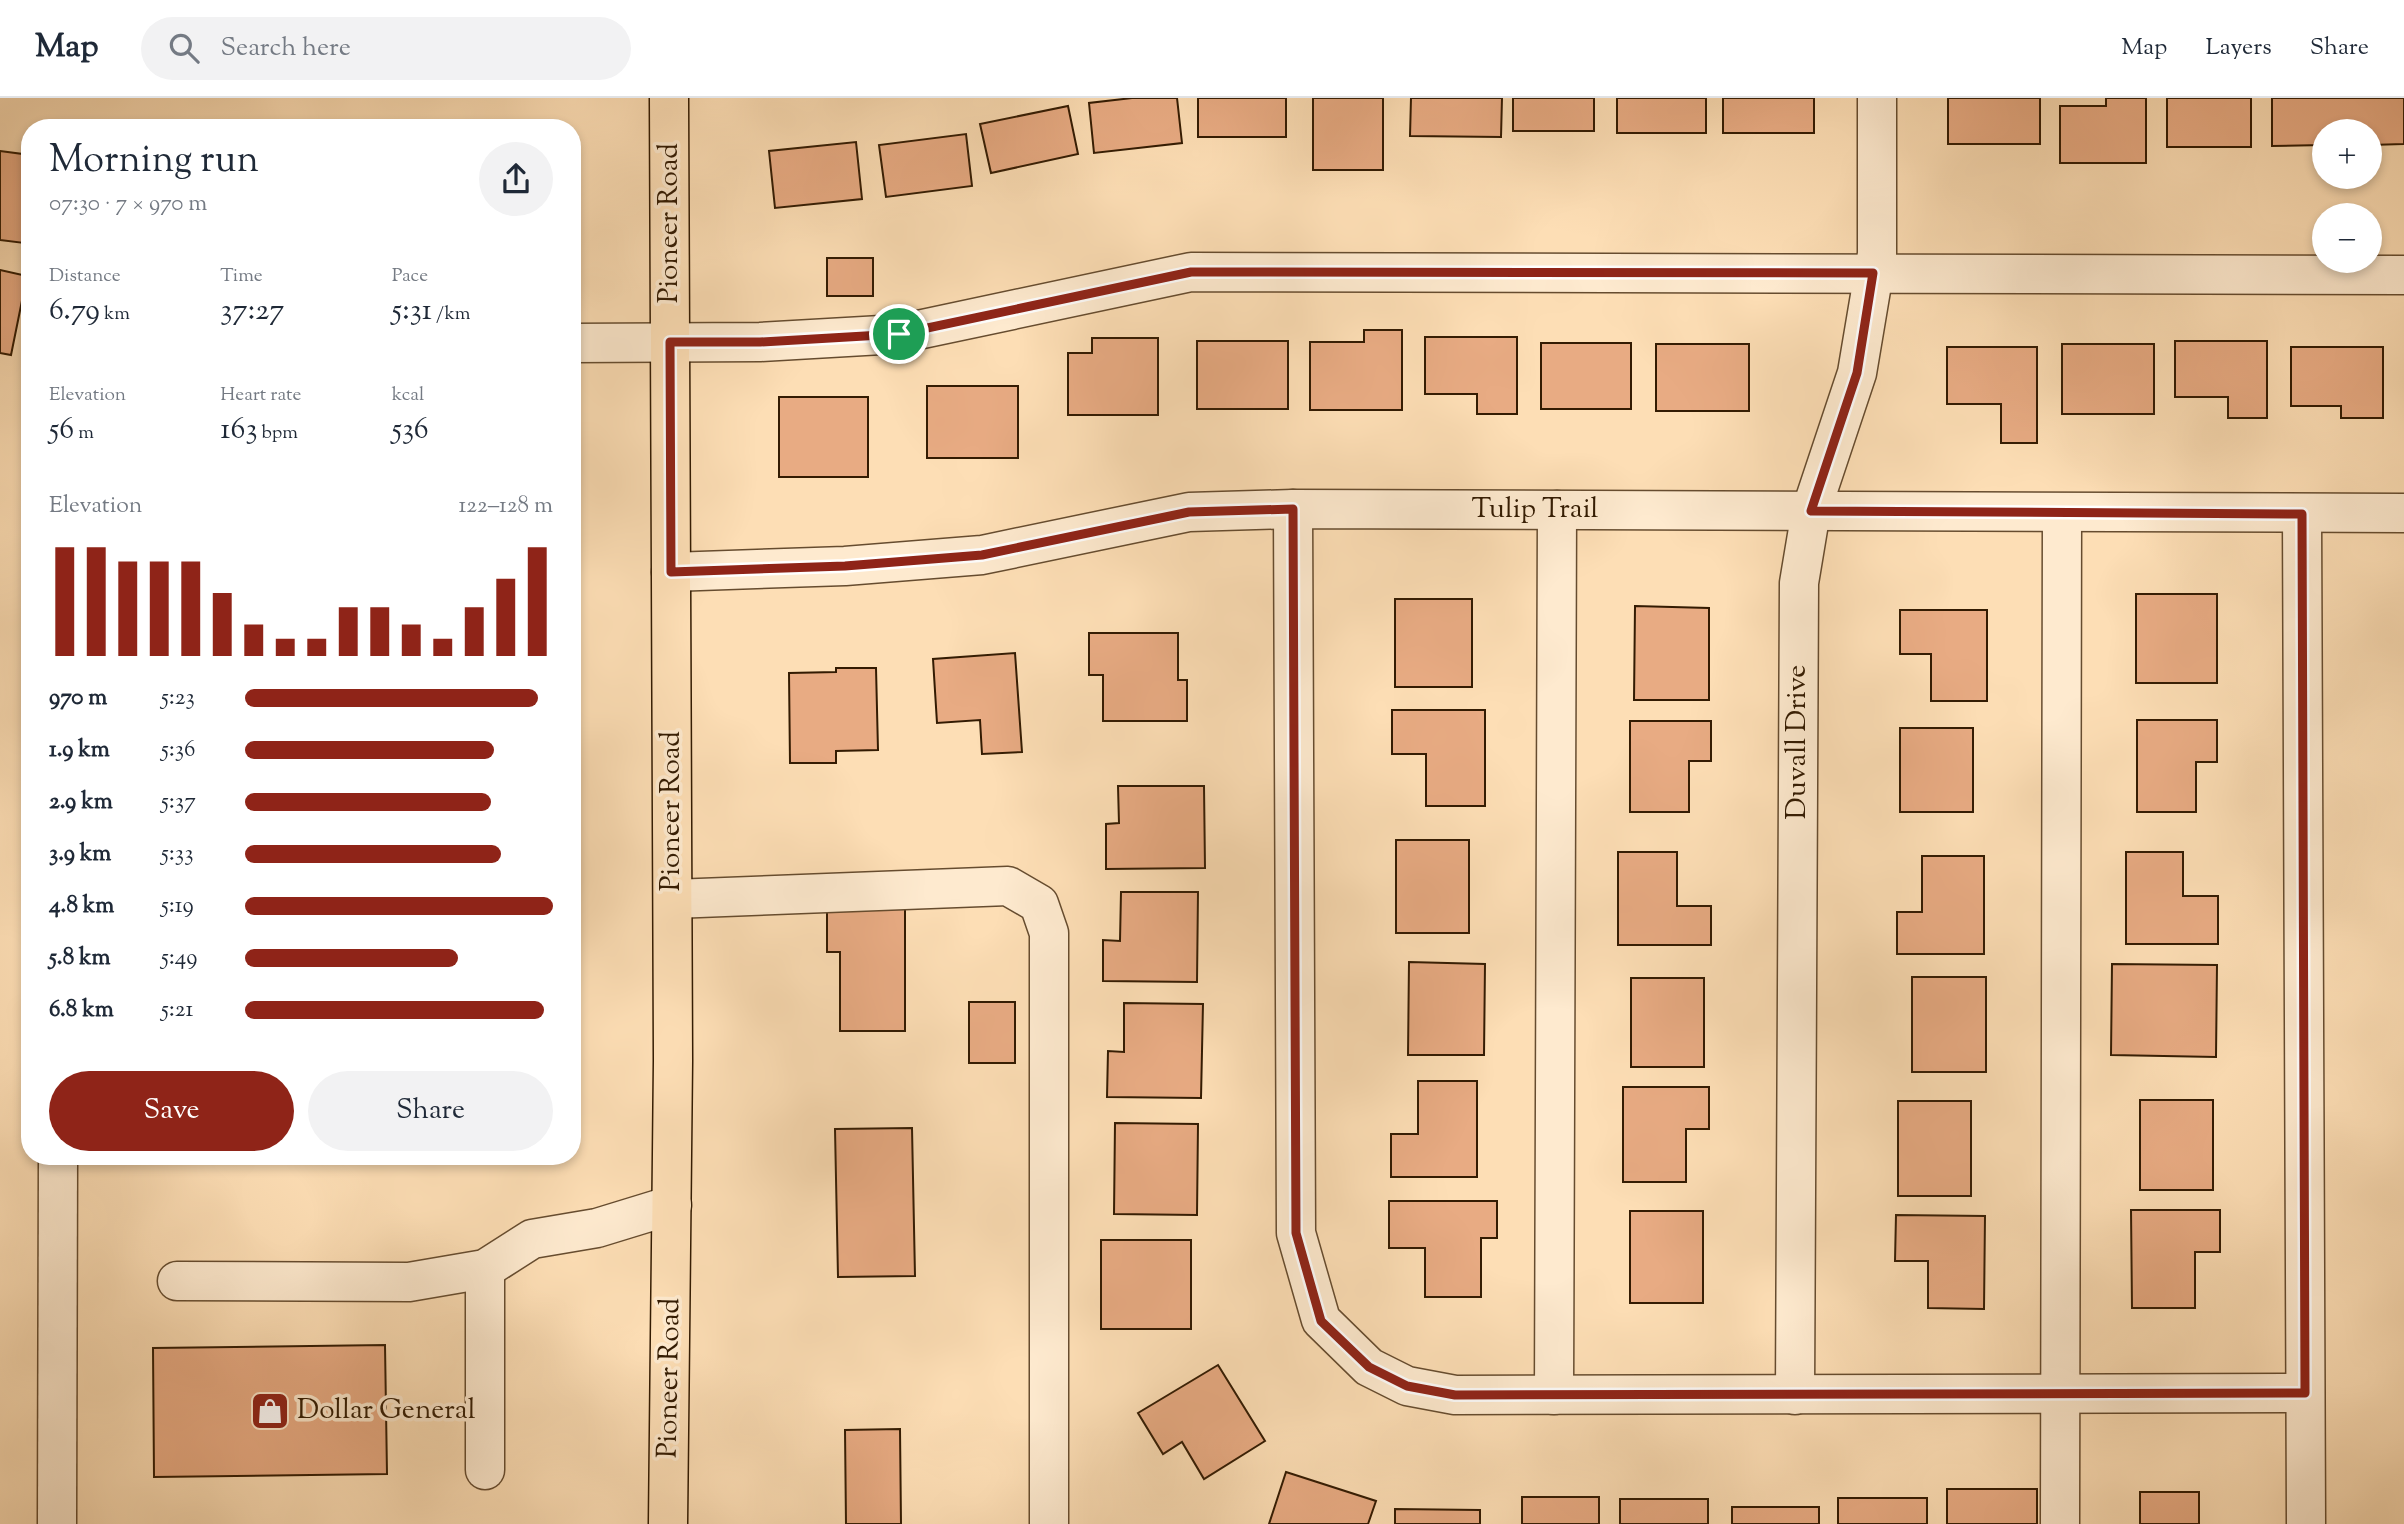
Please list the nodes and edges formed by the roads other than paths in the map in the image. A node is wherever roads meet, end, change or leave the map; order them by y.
1 (669, 98) edge
2 (1877, 98) edge
3 (1873, 273) junction
4 (2404, 275) edge
5 (670, 342) junction
6 (581, 343) edge
7 (1293, 509) junction
8 (1557, 510) junction
9 (1811, 511) junction
10 (2062, 513) junction
11 (2404, 513) edge
12 (2302, 514) junction
13 (671, 572) junction
14 (673, 899) junction
15 (58, 1165) edge
16 (672, 1205) junction
17 (485, 1269) junction
18 (177, 1281) dead end
19 (2305, 1393) junction
20 (2059, 1394) junction
21 (1554, 1395) junction
22 (1795, 1395) junction
23 (485, 1470) dead end
24 (57, 1524) edge
25 (668, 1524) edge
26 (1049, 1524) edge
27 (2060, 1524) edge
28 (2306, 1524) edge

1 - 5 main road, Pioneer Road
2 - 3 street, Duvall Drive
3 - 4 street
3 - 5 street
3 - 9 street, Duvall Drive
5 - 6 street
5 - 13 main road, Pioneer Road
7 - 8 street, Tulip Trail
7 - 13 street, Tulip Trail
7 - 21 street
8 - 9 street, Tulip Trail
8 - 21 street
9 - 10 street, Tulip Trail
9 - 22 street, Duvall Drive
10 - 12 street, Tulip Trail
10 - 20 street
11 - 12 street, Tulip Trail
12 - 19 street
13 - 14 main road, Pioneer Road
14 - 16 main road, Pioneer Road
14 - 26 street
15 - 24 street
16 - 17 street
16 - 25 main road, Pioneer Road
17 - 18 street
17 - 23 street
19 - 20 street
19 - 28 street
20 - 22 street
20 - 27 street
21 - 22 street

